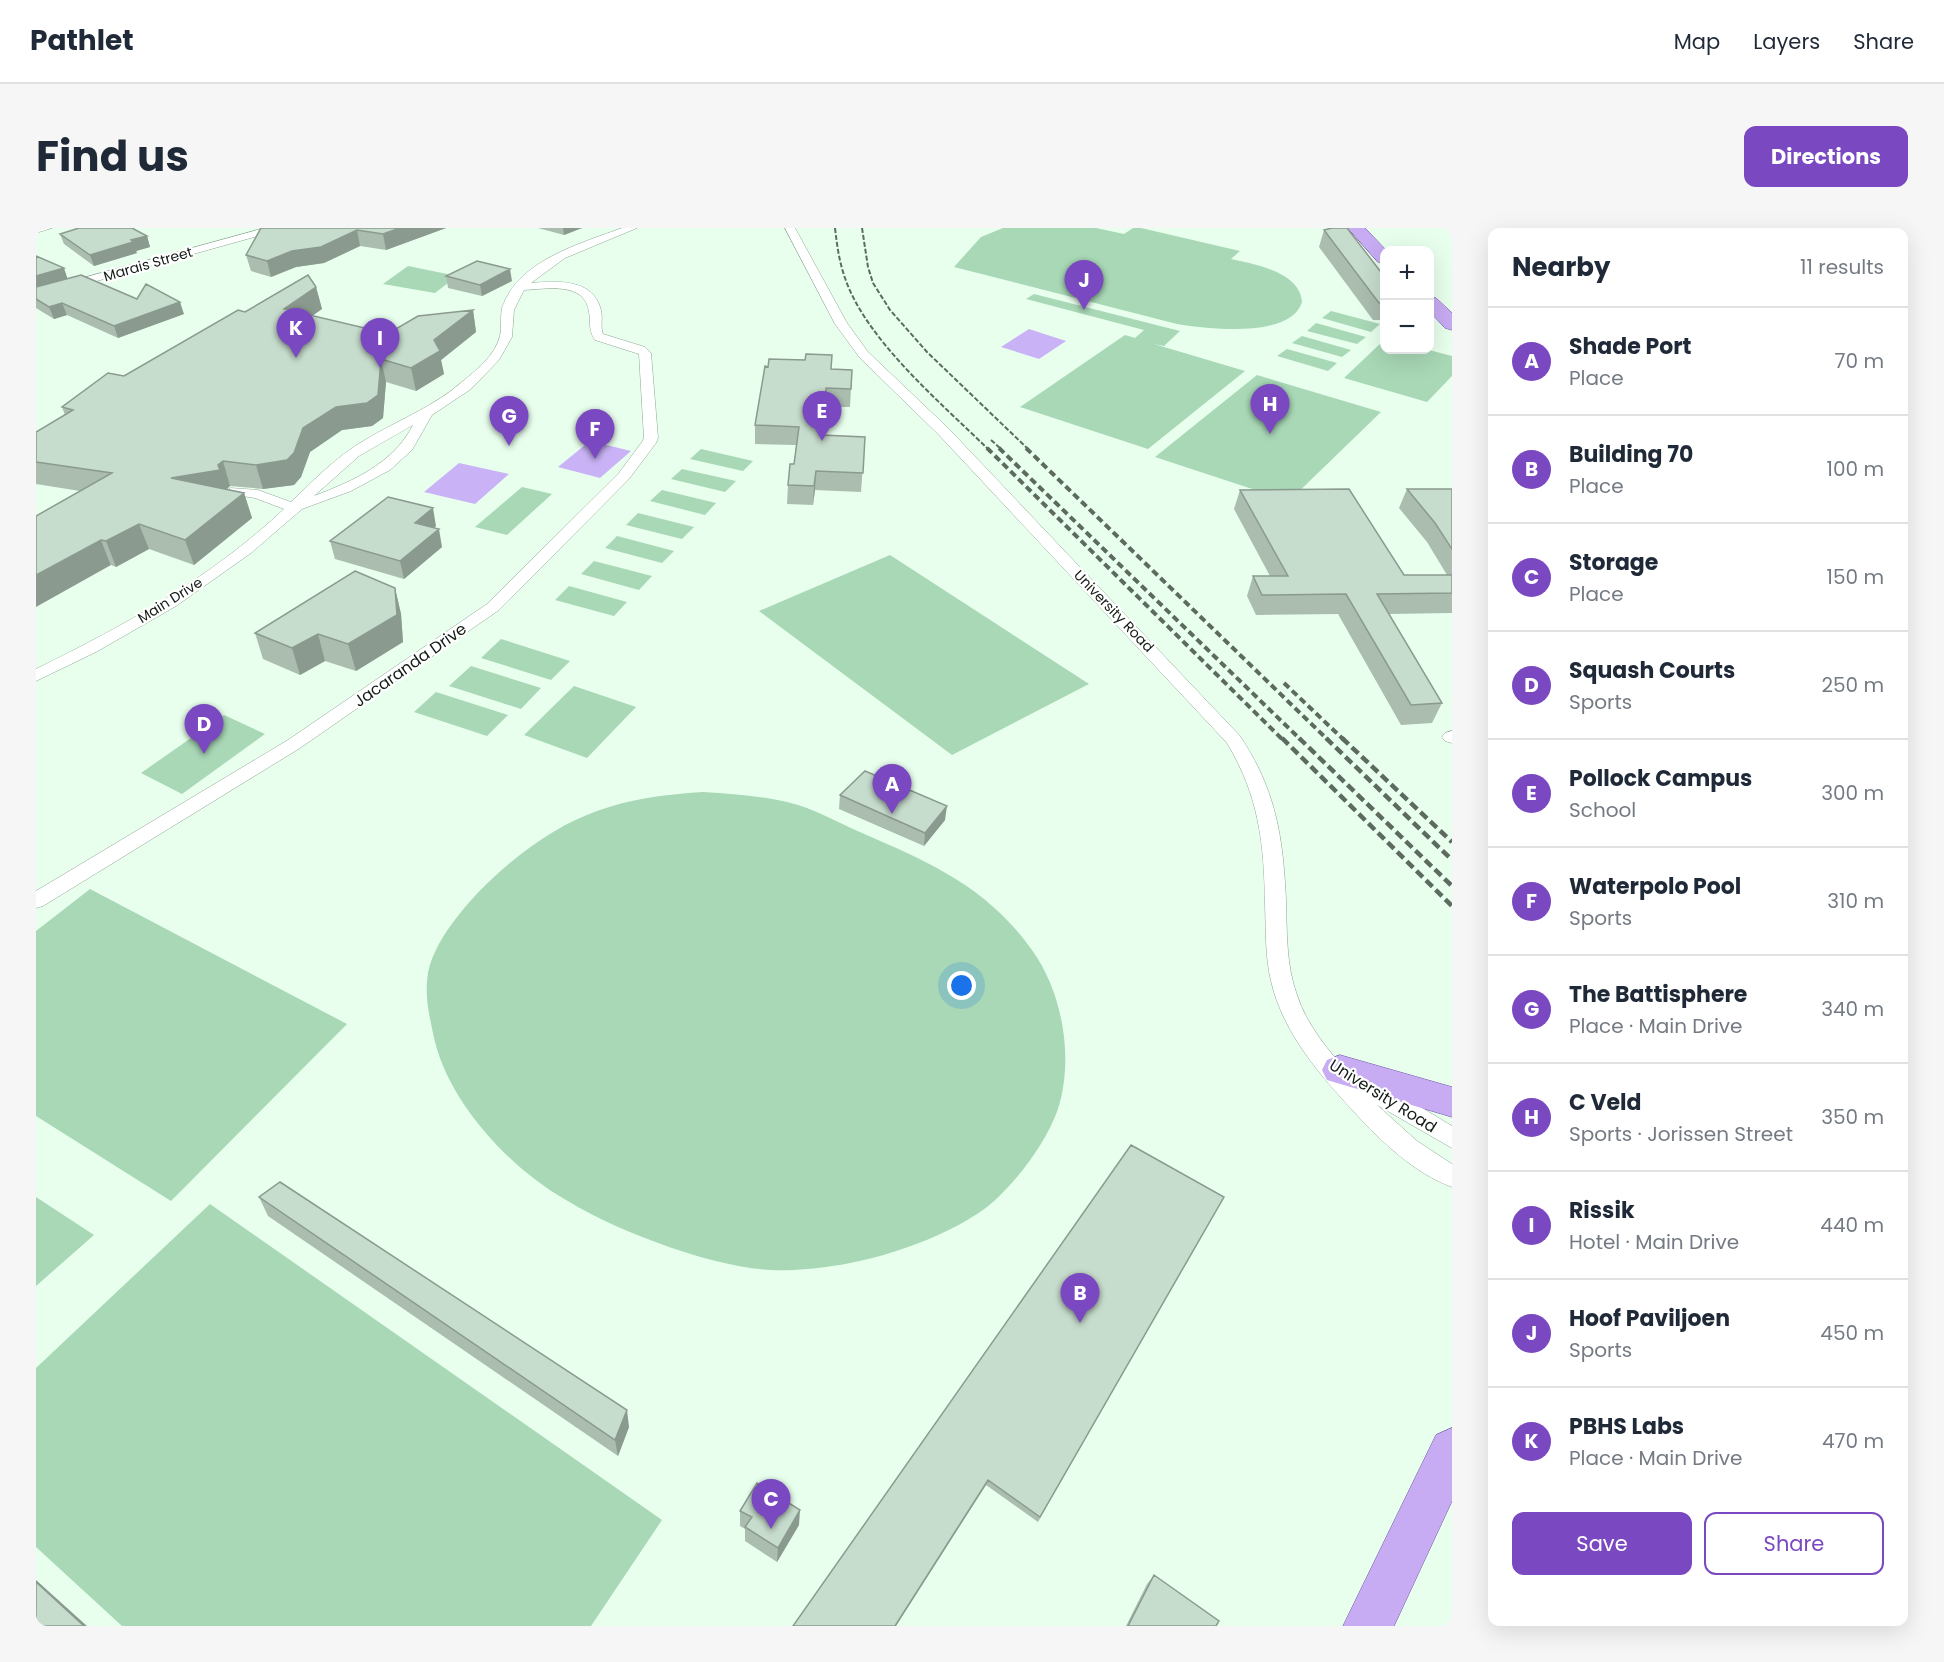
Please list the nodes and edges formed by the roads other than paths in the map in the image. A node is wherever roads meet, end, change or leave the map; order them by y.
1 (47, 228) edge
2 (632, 228) edge
3 (790, 228) edge
4 (1356, 228) edge
5 (1363, 228) edge
6 (1375, 228) edge
7 (36, 230) edge
8 (261, 232) edge
9 (1382, 246) edge
10 (1394, 246) edge
11 (1380, 253) edge
12 (1434, 286) edge
13 (518, 287) junction
14 (36, 296) edge
15 (1452, 302) edge
16 (1434, 306) edge
17 (1452, 324) edge
18 (426, 414) junction
19 (235, 491) edge
20 (296, 508) junction
21 (36, 676) edge
22 (36, 901) edge
23 (1328, 1061) junction
24 (1452, 1102) edge
25 (1452, 1138) edge
26 (1452, 1176) edge
27 (1452, 1451) edge
28 (1368, 1626) edge

1 - 7 street
2 - 13 street, Main Drive
3 - 23 street, University Road
4 - 11 main road
5 - 9 main road
6 - 10 main road
8 - 14 street, Marais Street
12 - 15 main road
13 - 18 street, Main Drive
13 - 22 street, Jacaranda Drive
16 - 17 main road
18 - 20 street, Main Drive
18 - 20 street, Main Drive
19 - 20 street
20 - 21 street, Main Drive
23 - 24 main road
23 - 25 street, University Road
23 - 26 street, University Road
27 - 28 main road

